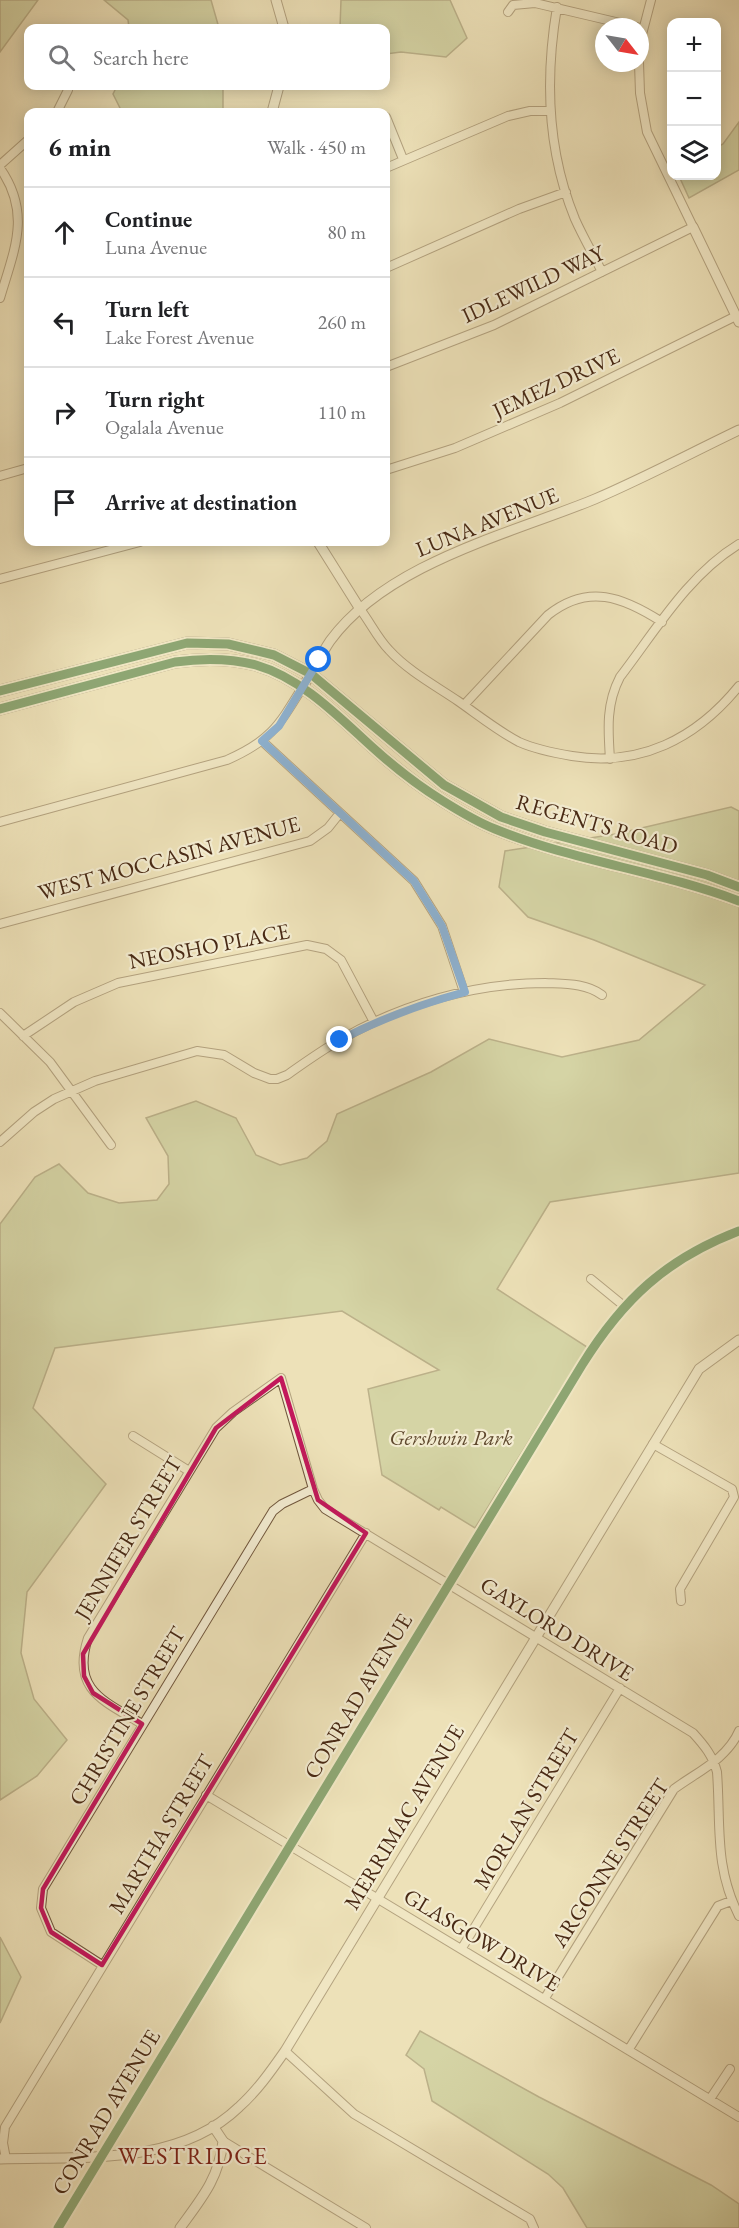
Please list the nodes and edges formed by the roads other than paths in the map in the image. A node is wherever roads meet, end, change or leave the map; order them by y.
1 (276, 0) edge
2 (651, 0) edge
3 (557, 7) junction
4 (508, 12) dead end
5 (600, 18) edge
6 (644, 18) edge
7 (283, 24) edge
8 (639, 72) edge
9 (68, 90) dead end
10 (278, 90) edge
11 (59, 108) edge
12 (273, 108) edge
13 (550, 111) junction
14 (390, 128) edge
15 (24, 144) edge
16 (403, 159) junction
17 (0, 166) edge
18 (390, 166) edge
19 (566, 192) junction
20 (693, 227) junction
21 (390, 266) edge
22 (602, 272) junction
23 (0, 298) edge
24 (737, 319) edge
25 (390, 365) edge
26 (739, 430) edge
27 (24, 469) edge
28 (390, 469) edge
29 (0, 476) edge
30 (739, 544) edge
31 (125, 546) edge
32 (321, 546) edge
33 (0, 579) edge
34 (360, 609) junction
35 (662, 622) junction
36 (311, 674) junction
37 (739, 686) edge
38 (303, 688) junction
39 (0, 691) edge
40 (464, 705) junction
41 (0, 709) edge
42 (262, 741) junction
43 (610, 759) junction
44 (340, 813) junction
45 (0, 822) edge
46 (739, 887) edge
47 (739, 901) edge
48 (0, 924) edge
49 (465, 992) junction
50 (602, 995) dead end
51 (0, 1013) edge
52 (374, 1022) junction
53 (23, 1036) junction
54 (72, 1091) junction
55 (0, 1142) edge
56 (111, 1145) dead end
57 (739, 1231) edge
58 (591, 1278) dead end
59 (624, 1306) junction
60 (739, 1340) edge
61 (281, 1378) joint
62 (133, 1436) dead end
63 (653, 1444) junction
64 (189, 1471) junction
65 (313, 1489) junction
66 (366, 1533) junction
67 (450, 1584) junction
68 (681, 1601) dead end
69 (536, 1637) junction
70 (620, 1688) junction
71 (142, 1724) junction
72 (739, 1731) edge
73 (714, 1760) junction
74 (206, 1795) junction
75 (290, 1845) junction
76 (378, 1898) junction
77 (732, 1901) junction
78 (739, 1916) edge
79 (462, 1948) junction
80 (102, 1965) junction
81 (545, 1998) junction
82 (629, 2049) junction
83 (285, 2051) junction
84 (730, 2069) dead end
85 (710, 2099) junction
86 (739, 2117) edge
87 (213, 2126) junction
88 (223, 2141) junction
89 (102, 2156) junction
90 (3, 2159) edge
91 (58, 2228) edge
92 (180, 2228) edge
93 (366, 2228) edge
94 (534, 2228) edge

1 - 7 street
2 - 6 street
3 - 4 street
3 - 5 street
3 - 13 street
8 - 20 street
9 - 11 street
10 - 12 street
13 - 16 street
13 - 19 street
14 - 16 street
15 - 17 street
16 - 18 street
17 - 23 street
19 - 21 street
19 - 22 street
20 - 22 street, IDLEWILD WAY
20 - 24 street
22 - 25 street, IDLEWILD WAY
24 - 28 street, JEMEZ DRIVE
26 - 34 street, LUNA AVENUE
27 - 29 street
30 - 35 street
31 - 33 street
32 - 34 street
34 - 36 street, LUNA AVENUE
34 - 40 street
35 - 40 street
35 - 43 street
36 - 38 street, LUNA AVENUE
36 - 39 main road, REGENTS ROAD
36 - 46 main road, REGENTS ROAD
37 - 43 street
38 - 41 main road, REGENTS ROAD
38 - 42 street, LUNA AVENUE
38 - 47 main road, REGENTS ROAD
40 - 43 street
42 - 44 street
42 - 45 street, LUNA AVENUE
44 - 48 street, WEST MOCCASIN AVENUE
44 - 49 street
49 - 50 street
49 - 52 street
51 - 53 street
52 - 53 street, NEOSHO PLACE
52 - 54 street
53 - 54 street
54 - 55 street
54 - 56 street
57 - 59 street, CONRAD AVENUE
58 - 59 street
59 - 67 street, CONRAD AVENUE
60 - 63 street, MERRIMAC AVENUE
61 - 64 street, JENNIFER STREET
61 - 65 street, GAYLORD DRIVE
62 - 64 street
63 - 68 street
63 - 69 street, MERRIMAC AVENUE
64 - 71 street, JENNIFER STREET
65 - 66 street, GAYLORD DRIVE
65 - 71 street, CHRISTINE STREET
66 - 67 street, GAYLORD DRIVE
66 - 74 street, MARTHA STREET
67 - 69 street, GAYLORD DRIVE
67 - 75 street, CONRAD AVENUE
69 - 70 street, GAYLORD DRIVE
69 - 76 street, MERRIMAC AVENUE
70 - 73 street, GAYLORD DRIVE
70 - 79 street, MORLAN STREET
71 - 80 street, CHRISTINE STREET
72 - 73 street, ARGONNE STREET
73 - 77 street, GAYLORD DRIVE
73 - 81 street, ARGONNE STREET
74 - 75 street, GLASGOW DRIVE
74 - 80 street, MARTHA STREET
75 - 76 street, GLASGOW DRIVE
75 - 89 street, CONRAD AVENUE
76 - 79 street, GLASGOW DRIVE
76 - 83 street, MERRIMAC AVENUE
77 - 78 street, GAYLORD DRIVE
77 - 82 street
79 - 81 street, GLASGOW DRIVE
80 - 90 street, MARTHA STREET
81 - 82 street, GLASGOW DRIVE
82 - 85 street, GLASGOW DRIVE
83 - 87 street, MERRIMAC AVENUE
83 - 94 street
84 - 85 street
85 - 86 street, GLASGOW DRIVE
87 - 88 street
87 - 89 street, MERRIMAC AVENUE
88 - 92 street
88 - 93 street
89 - 90 street, MERRIMAC AVENUE
89 - 91 street, CONRAD AVENUE

